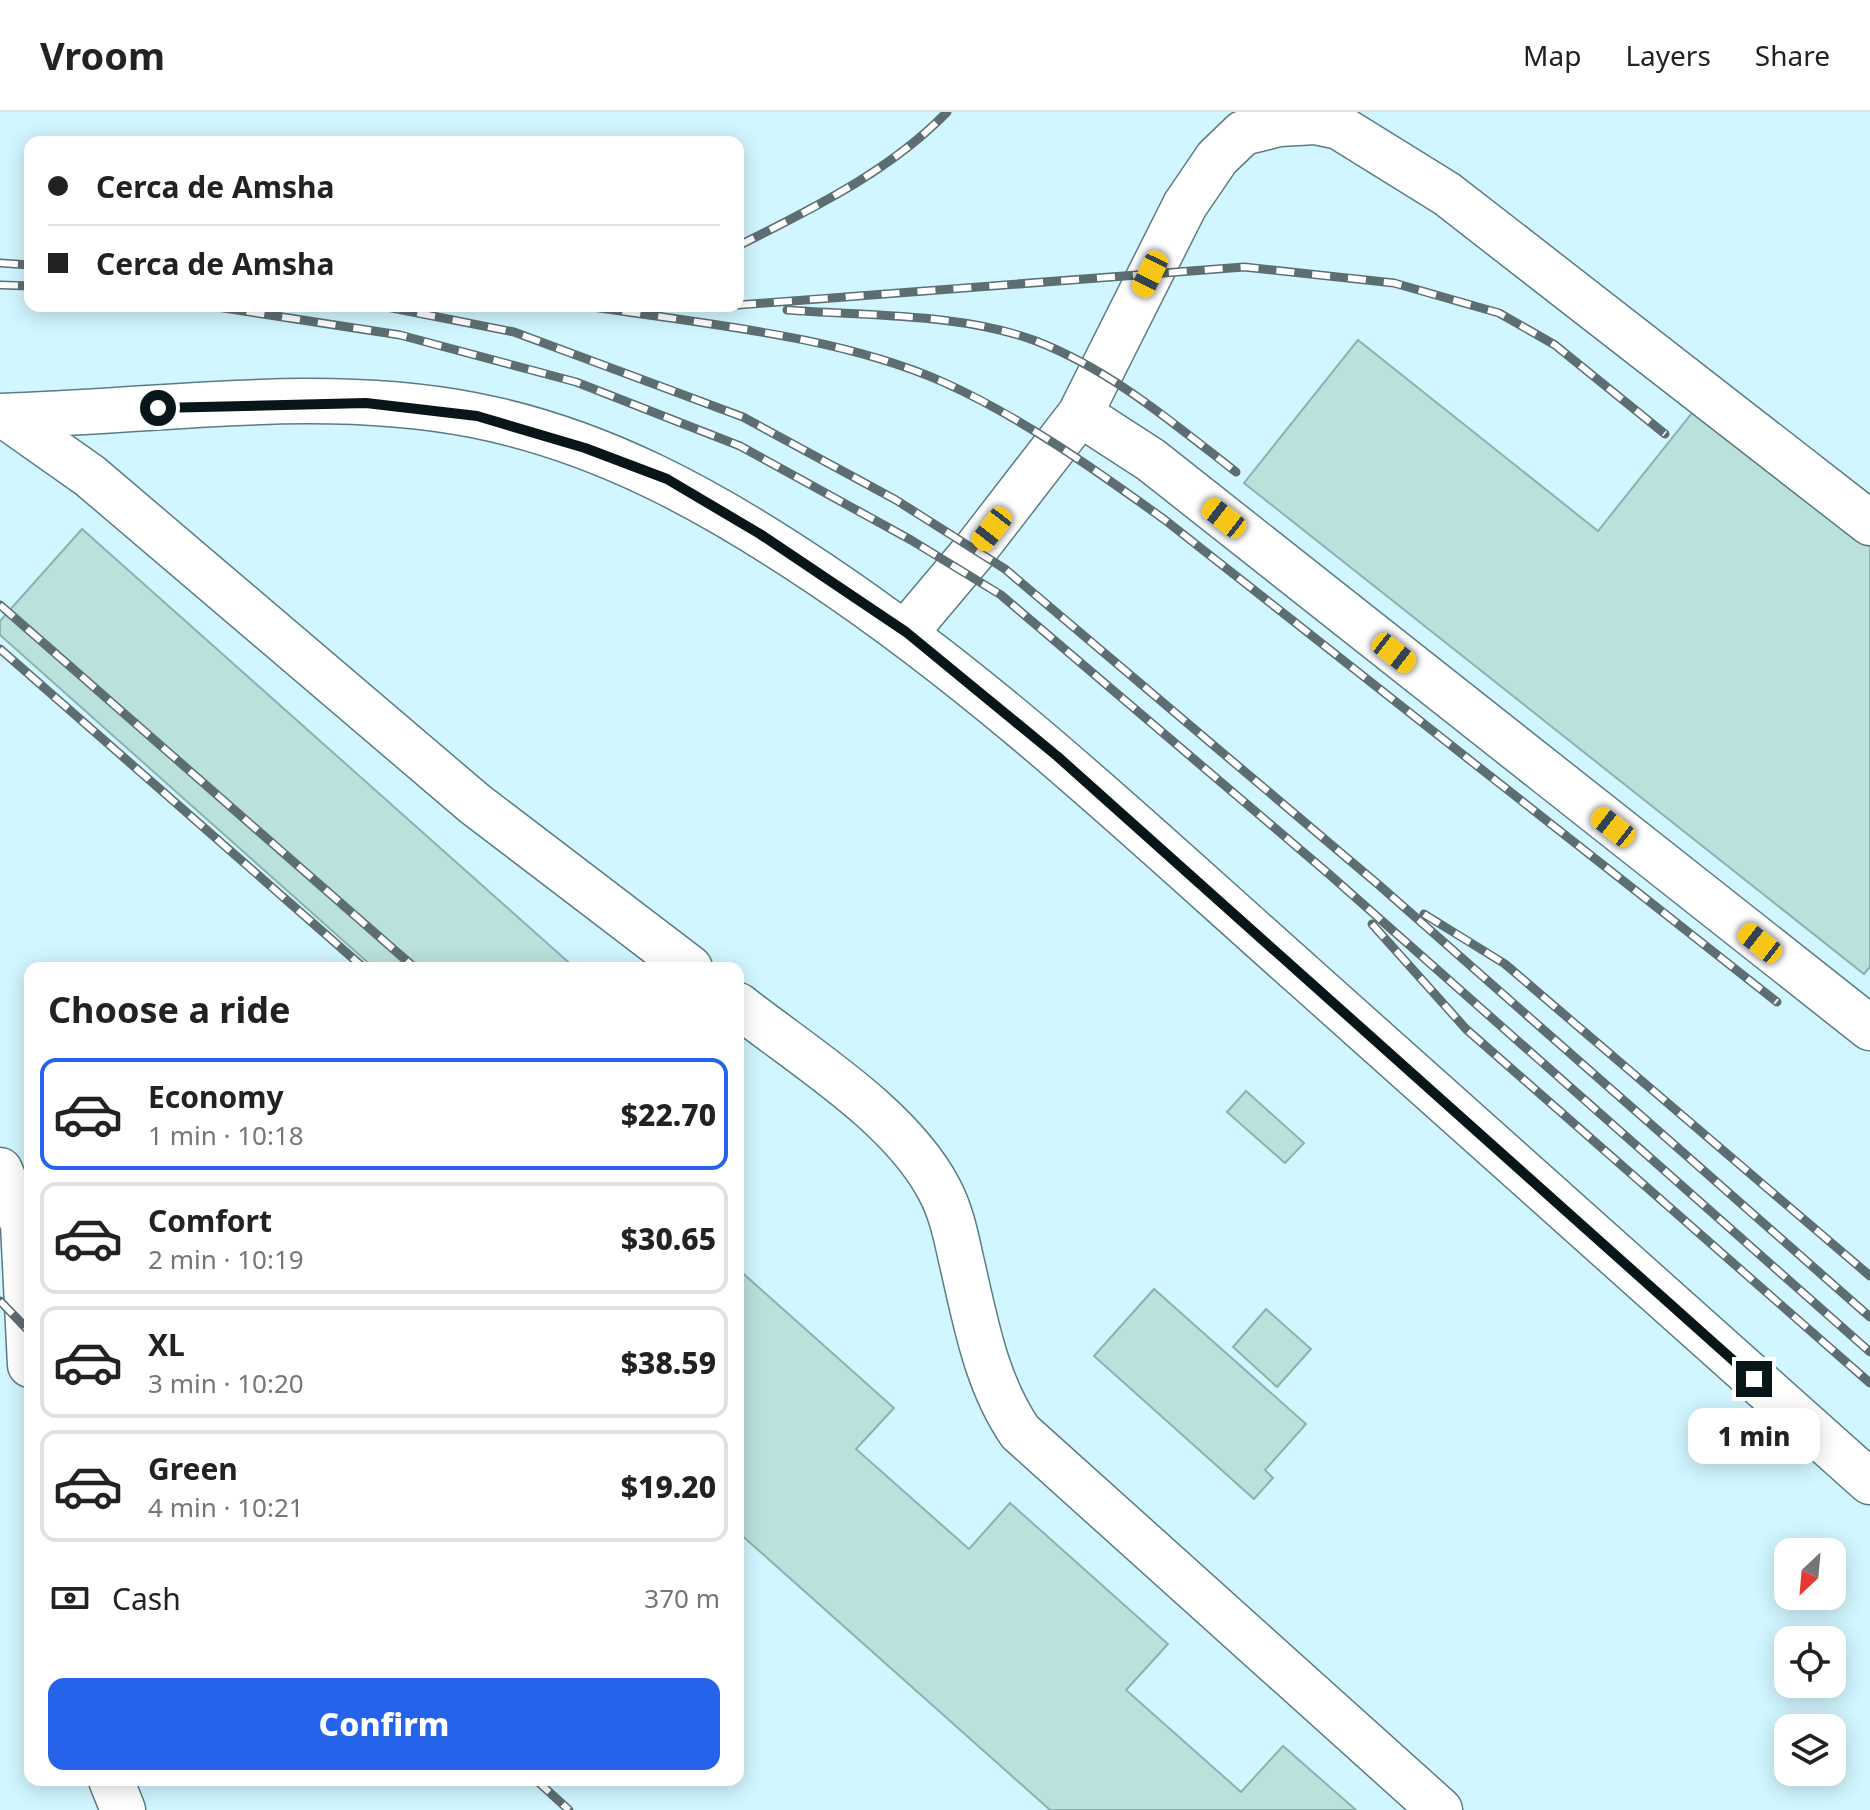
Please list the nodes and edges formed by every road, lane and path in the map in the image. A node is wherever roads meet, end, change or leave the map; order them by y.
1 (1080, 414) junction
2 (2, 416) edge
3 (1870, 523) edge
4 (906, 632) junction
5 (682, 962) edge
6 (744, 1010) edge
7 (1870, 1028) edge
8 (0, 1170) edge
9 (24, 1244) edge
10 (1870, 1482) edge
11 (113, 1786) edge
12 (123, 1810) edge
13 (1440, 1810) edge

1 - 3 lane
1 - 4 lane
1 - 7 lane
2 - 4 lane
2 - 5 lane
4 - 10 lane
6 - 13 lane
8 - 9 lane
11 - 12 lane

